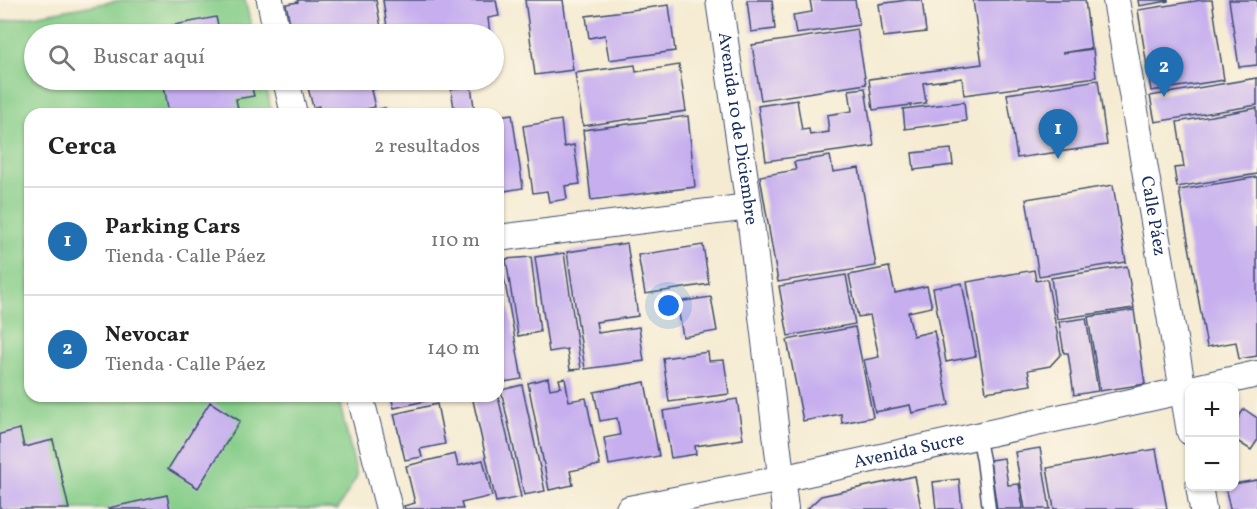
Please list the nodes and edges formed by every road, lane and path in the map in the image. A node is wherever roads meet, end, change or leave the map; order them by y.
1 (270, 0) edge
2 (719, 0) edge
3 (1116, 0) edge
4 (275, 24) edge
5 (288, 90) edge
6 (293, 108) edge
7 (749, 207) junction
8 (504, 237) edge
9 (1257, 374) edge
10 (1188, 383) edge
11 (1216, 383) edge
12 (1185, 390) edge
13 (362, 402) edge
14 (978, 435) junction
15 (781, 478) junction
16 (1200, 491) edge
17 (389, 509) edge
18 (629, 509) edge
19 (785, 509) edge
20 (989, 509) edge
21 (1203, 509) edge

1 - 4 street
2 - 7 street, Avenida 10 de Diciembre
3 - 10 street, Calle Páez
5 - 6 street
7 - 8 street
7 - 15 street, Avenida 10 de Diciembre
9 - 11 street, Avenida Sucre
12 - 14 street, Avenida Sucre
13 - 17 street
14 - 15 street, Avenida Sucre
14 - 20 lane
15 - 18 street, Avenida Sucre
15 - 19 street, Avenida 10 de Diciembre
16 - 21 street

